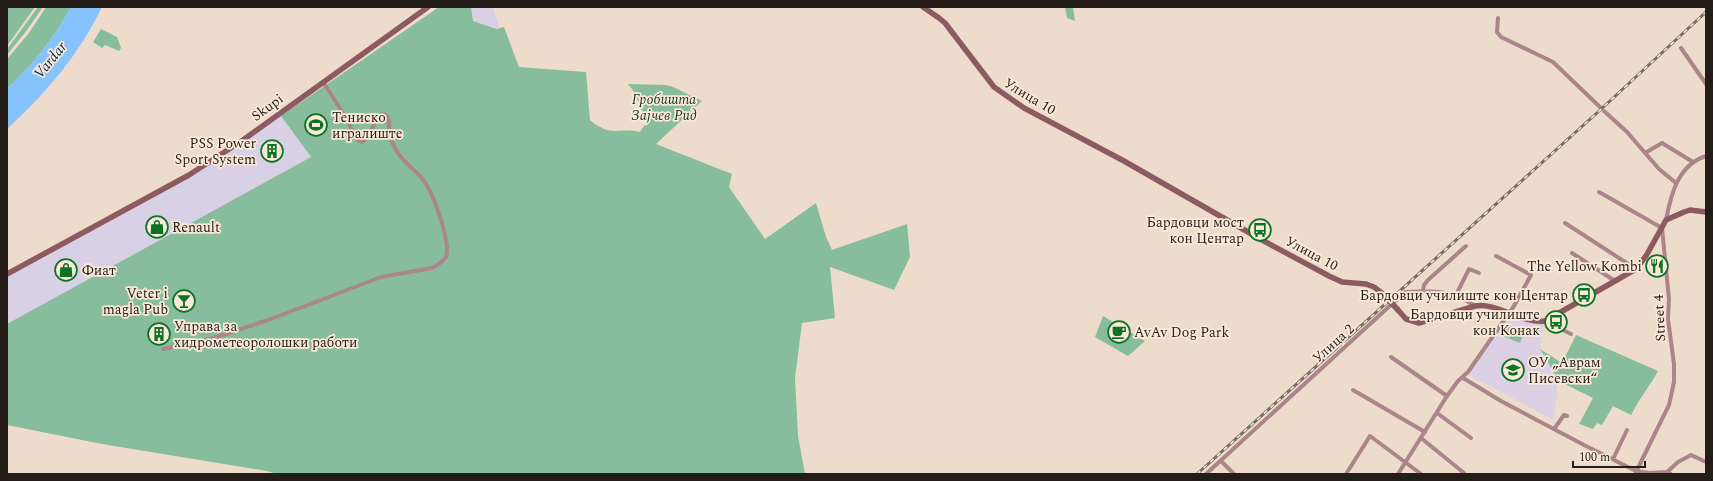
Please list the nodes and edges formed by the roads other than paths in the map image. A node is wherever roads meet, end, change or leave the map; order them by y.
1 (428, 7) edge
2 (923, 7) edge
3 (1498, 18) dead end
4 (1681, 48) dead end
5 (323, 82) junction
6 (1706, 84) edge
7 (1645, 154) junction
8 (1706, 156) edge
9 (1693, 162) junction
10 (1676, 183) junction
11 (1599, 192) dead end
12 (1706, 212) edge
13 (1666, 220) junction
14 (1565, 223) dead end
15 (1662, 228) junction
16 (1466, 246) dead end
17 (1572, 253) dead end
18 (1496, 256) dead end
19 (1636, 269) junction
20 (1480, 273) dead end
21 (7, 274) edge
22 (1615, 281) junction
23 (1423, 291) junction
24 (1456, 295) junction
25 (1475, 306) junction
26 (1508, 313) junction
27 (1545, 321) junction
28 (1571, 334) dead end
29 (164, 348) dead end
30 (1391, 357) dead end
31 (1463, 378) junction
32 (1353, 390) dead end
33 (1447, 396) junction
34 (1437, 413) junction
35 (1567, 416) dead end
36 (1554, 429) junction
37 (1627, 430) dead end
38 (1425, 432) junction
39 (1421, 438) junction
40 (1471, 438) dead end
41 (1613, 459) junction
42 (1221, 460) junction
43 (1405, 462) junction
44 (1706, 462) edge
45 (1636, 472) edge
46 (1464, 473) dead end
47 (1669, 473) edge
48 (1206, 474) edge
49 (1234, 474) edge
50 (1346, 474) edge
51 (1398, 474) edge
52 (1421, 474) edge

1 - 5 street, Skupi
2 - 25 street, Улица 10, bridge
3 - 7 street
4 - 6 street
5 - 21 street, Skupi
5 - 29 street
7 - 9 street
7 - 10 street
8 - 9 street
9 - 10 street
10 - 13 street
11 - 15 street
12 - 13 street
13 - 15 street
14 - 19 street
15 - 19 street
15 - 45 street, Street 4
16 - 23 street
17 - 22 street
18 - 26 street
19 - 22 street
20 - 24 street
22 - 27 street
23 - 24 street, Улица 2
23 - 42 street, Улица 2
24 - 25 street, Улица 2
25 - 26 street, Улица 10
26 - 27 street, Улица 10
26 - 31 street
27 - 28 street
30 - 33 street
31 - 33 street
31 - 36 street
32 - 38 street
33 - 34 street
34 - 38 street
34 - 40 street
35 - 36 street
36 - 41 street
37 - 41 street
38 - 39 street
39 - 43 street
39 - 46 street
41 - 45 street
42 - 48 street, Улица 2
42 - 49 street
43 - 50 street
43 - 51 street
43 - 52 street
44 - 47 street
45 - 47 street

